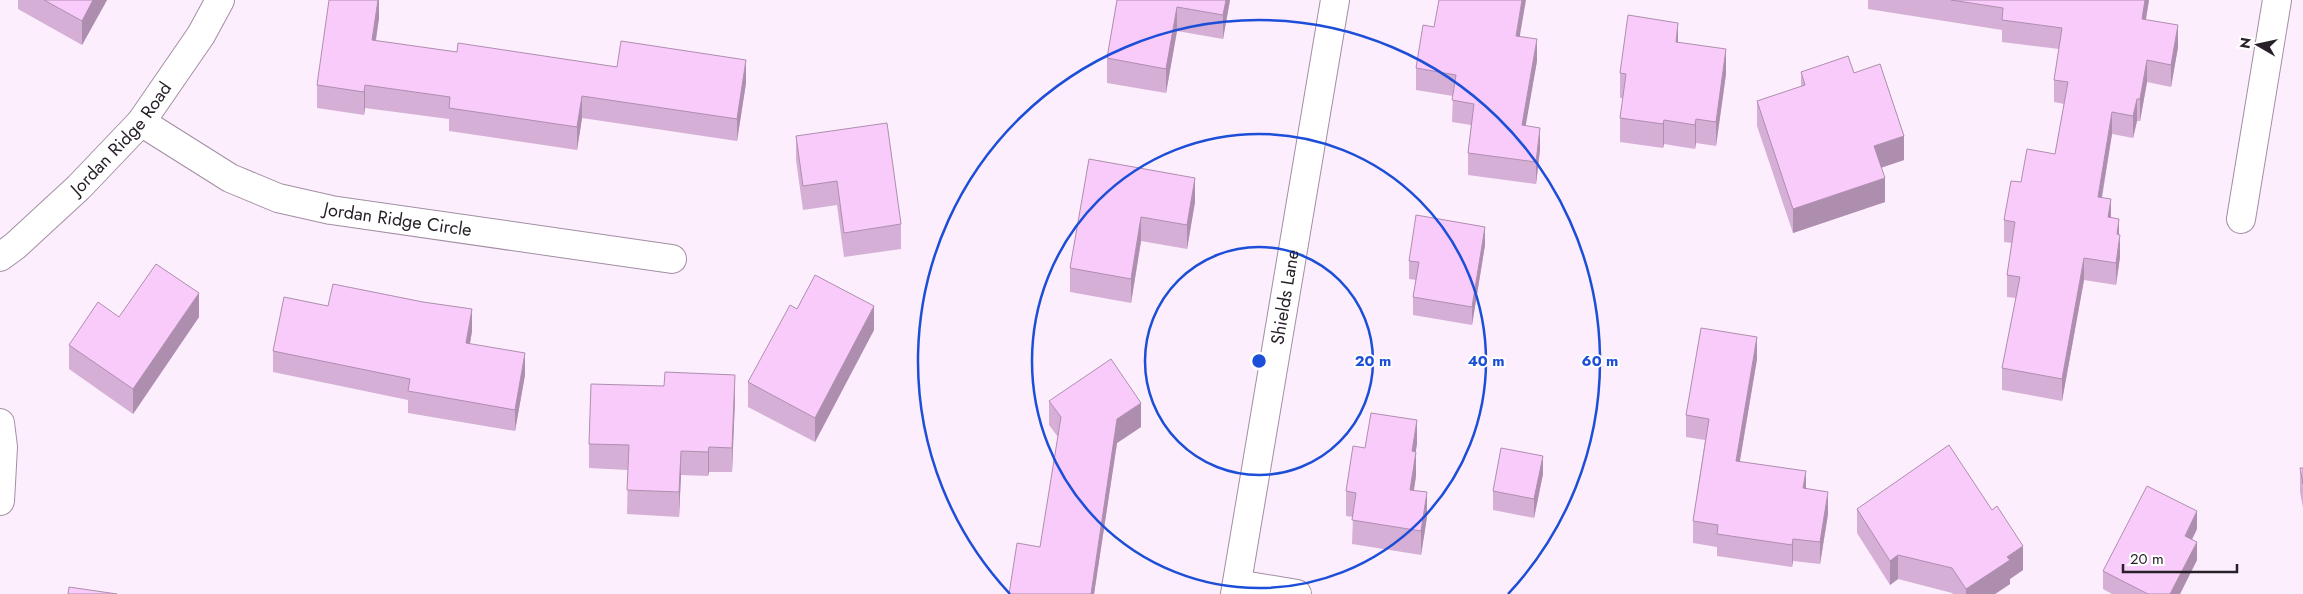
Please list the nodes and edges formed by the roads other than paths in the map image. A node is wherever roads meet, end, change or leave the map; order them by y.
1 (220, 0) edge
2 (1336, 0) edge
3 (2277, 0) edge
4 (141, 122) junction
5 (2241, 219) dead end
6 (0, 257) edge
7 (672, 258) dead end
8 (0, 423) edge
9 (0, 501) edge
10 (1236, 589) edge
11 (1297, 594) edge

1 - 4 street, Jordan Ridge Road
2 - 10 street, Shields Lane
3 - 5 street
4 - 6 street, Jordan Ridge Road
4 - 7 street, Jordan Ridge Circle
8 - 9 street
10 - 11 street

